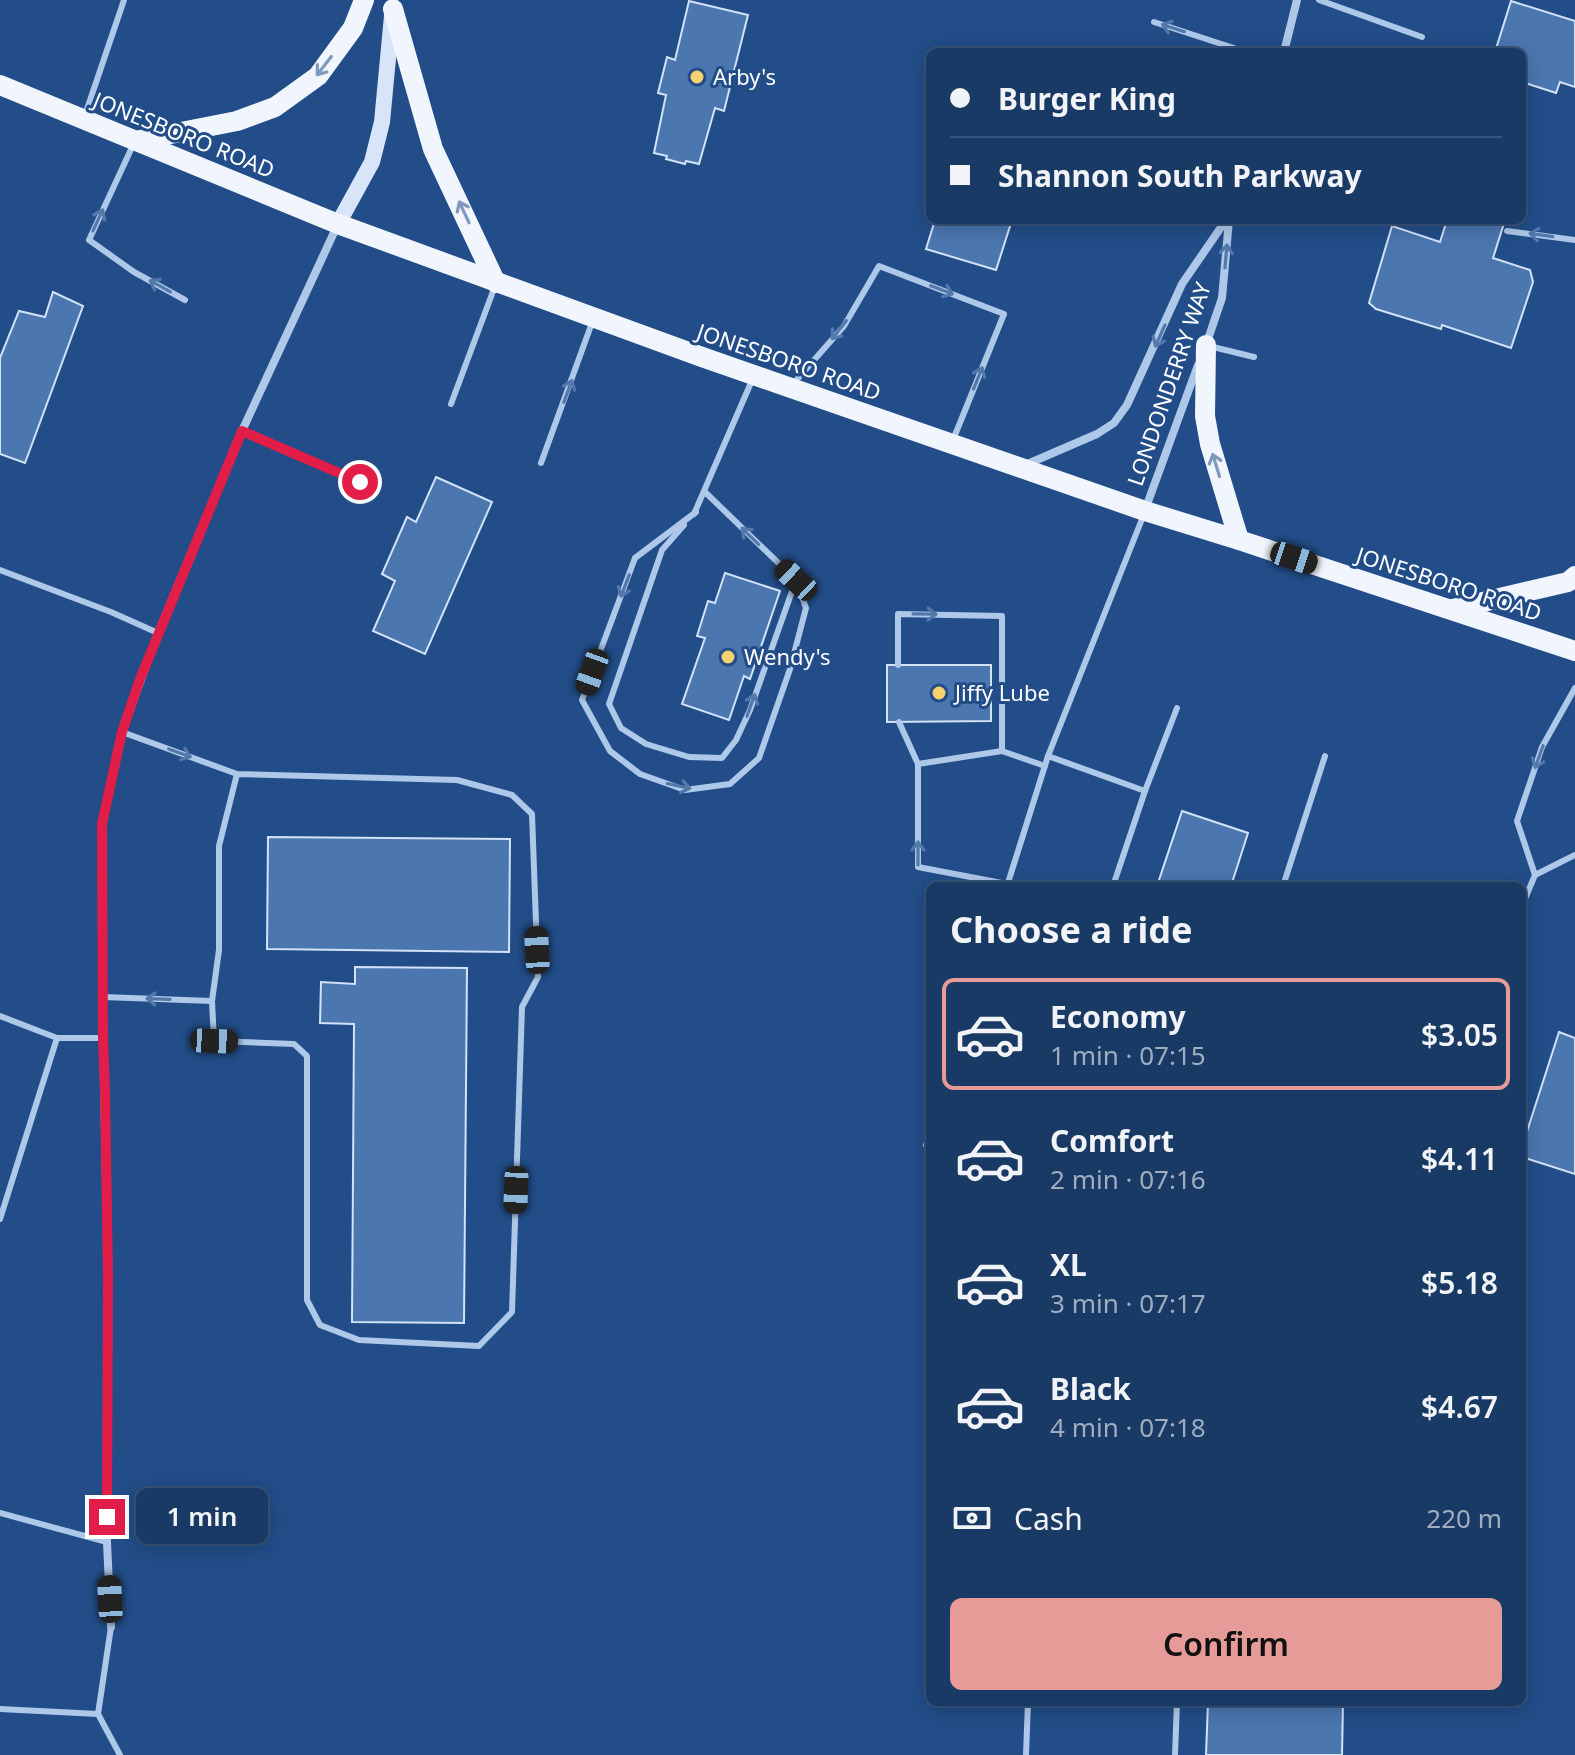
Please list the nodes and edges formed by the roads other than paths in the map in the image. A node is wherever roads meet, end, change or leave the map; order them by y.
1 (124, 0) edge
2 (364, 0) edge
3 (1297, 0) edge
4 (1319, 0) edge
5 (392, 5) edge
6 (1154, 22) dead end
7 (1422, 37) dead end
8 (1234, 48) edge
9 (1285, 48) edge
10 (0, 85) edge
11 (84, 120) junction
12 (135, 141) junction
13 (338, 224) junction
14 (1225, 224) edge
15 (1228, 224) edge
16 (1507, 231) dead end
17 (1575, 240) edge
18 (496, 283) junction
19 (185, 300) dead end
20 (594, 318) junction
21 (1206, 345) junction
22 (1254, 357) dead end
23 (754, 375) junction
24 (789, 387) junction
25 (451, 404) dead end
26 (242, 431) junction
27 (952, 443) junction
28 (541, 463) dead end
29 (1021, 467) junction
30 (360, 482) dead end
31 (705, 492) junction
32 (1145, 511) junction
33 (696, 512) junction
34 (1239, 540) junction
35 (0, 570) edge
36 (1575, 576) edge
37 (796, 580) junction
38 (1451, 609) junction
39 (158, 633) junction
40 (1575, 651) edge
41 (898, 665) dead end
42 (1575, 688) edge
43 (1177, 708) dead end
44 (899, 722) dead end
45 (122, 732) junction
46 (1002, 751) junction
47 (1048, 756) junction
48 (1325, 756) dead end
49 (918, 764) junction
50 (1045, 766) junction
51 (237, 774) junction
52 (1145, 791) junction
53 (1575, 855) edge
54 (1535, 875) junction
55 (992, 882) edge
56 (1008, 882) edge
57 (1114, 882) edge
58 (1284, 882) edge
59 (1526, 896) edge
60 (103, 997) junction
61 (212, 1001) junction
62 (0, 1016) edge
63 (57, 1038) junction
64 (103, 1038) junction
65 (0, 1219) edge
66 (0, 1513) edge
67 (107, 1542) junction
68 (111, 1627) joint
69 (1028, 1706) edge
70 (1177, 1706) edge
71 (0, 1709) edge
72 (98, 1714) junction
73 (120, 1755) edge
74 (1026, 1755) edge
75 (1175, 1755) edge

1 - 11 lane
2 -> 12 main road
3 - 9 street
4 - 7 lane
5 - 13 street
18 -> 5 main road
8 -> 6 lane
10 - 11 main road, JONESBORO ROAD
11 - 12 main road, JONESBORO ROAD
12 - 13 main road, JONESBORO ROAD
19 -> 12 lane
13 - 18 main road, JONESBORO ROAD
13 - 26 street
14 -> 29 street, LONDONDERRY WAY
21 -> 15 street, LONDONDERRY WAY
17 -> 16 lane
18 - 20 main road, JONESBORO ROAD
18 - 25 lane
20 - 23 main road, JONESBORO ROAD
28 -> 20 lane
21 - 22 lane
21 - 32 street, LONDONDERRY WAY
34 -> 21 main road
23 - 24 main road, JONESBORO ROAD
23 - 31 lane
24 - 27 main road, JONESBORO ROAD
27 -> 24 lane
26 - 30 lane
26 - 39 street
27 - 29 main road, JONESBORO ROAD
29 - 32 main road, JONESBORO ROAD
31 - 33 lane
37 -> 31 lane
32 - 34 main road, JONESBORO ROAD
32 - 47 lane
33 -> 37 lane
33 -> 37 lane
34 - 38 main road, JONESBORO ROAD
35 - 39 lane
36 - 38 main road
38 - 40 main road, JONESBORO ROAD
39 - 45 street
41 -> 46 lane
42 -> 54 lane
43 - 52 lane
44 - 49 lane
45 -> 51 lane
45 - 60 street
46 - 49 lane
46 - 50 lane
47 - 50 lane
47 - 52 lane
48 - 58 lane
55 -> 49 lane
50 - 56 lane
51 - 61 lane
51 - 61 lane
52 - 57 lane
53 - 54 lane
54 - 59 lane
61 -> 60 lane
60 - 64 street
62 - 63 lane
63 - 64 lane
63 - 65 lane
64 - 67 street
66 - 67 lane
67 - 68 street
68 - 72 lane
69 - 74 lane
70 - 75 lane
71 - 72 lane
72 - 73 lane

